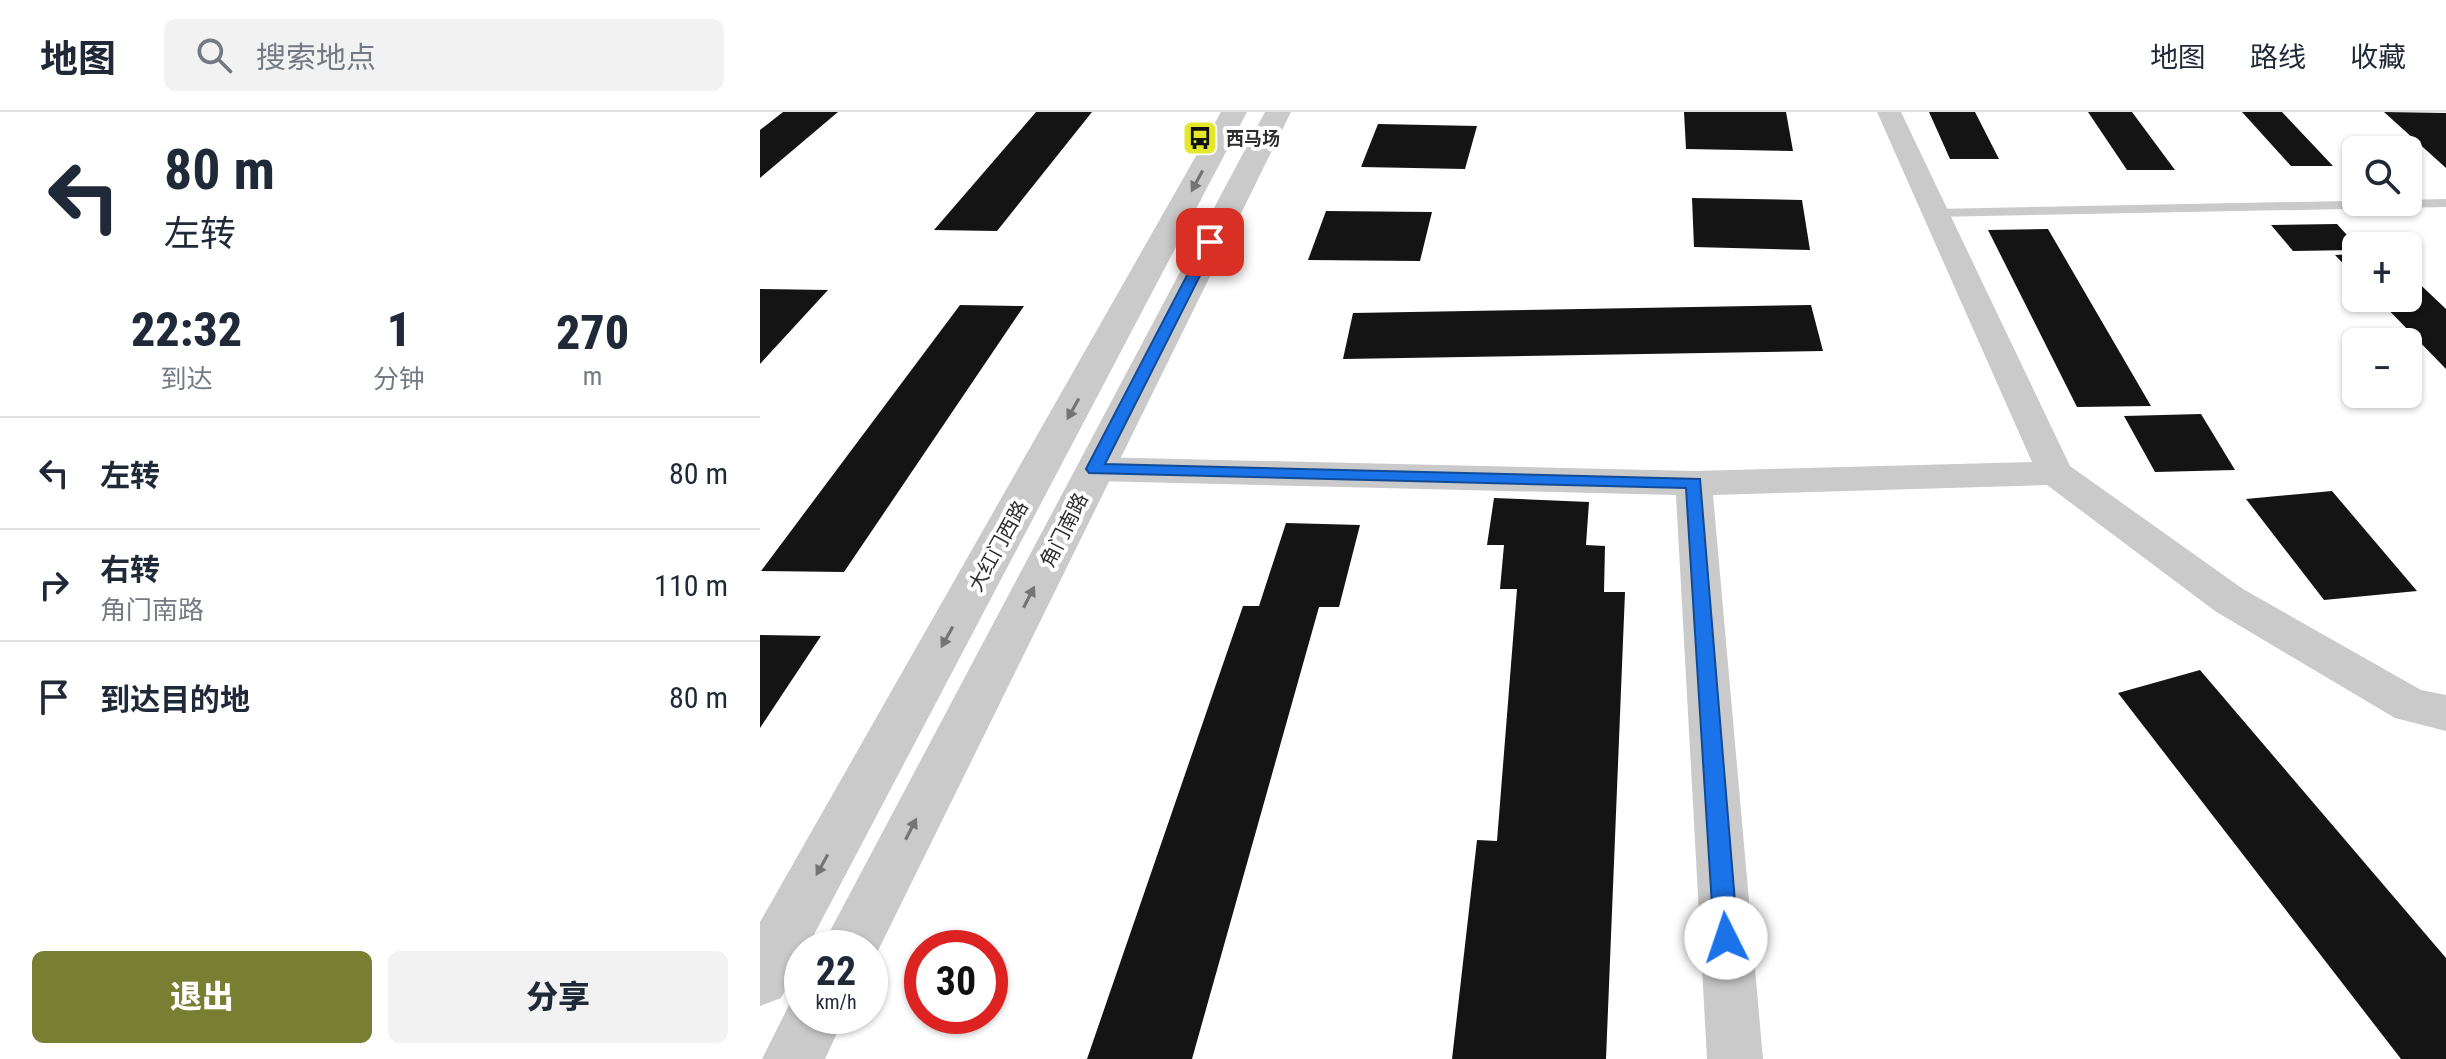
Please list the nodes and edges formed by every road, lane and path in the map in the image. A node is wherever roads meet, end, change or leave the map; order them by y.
1 (1234, 112) edge
2 (1278, 112) edge
3 (1889, 112) edge
4 (2446, 203) edge
5 (1934, 213) junction
6 (1095, 469) junction
7 (2055, 473) junction
8 (1694, 483) junction
9 (2446, 713) edge
10 (859, 930) edge
11 (760, 978) edge
12 (806, 1034) edge
13 (793, 1059) edge
14 (1735, 1059) edge

1 -> 11 street, 大红门西路
2 - 6 street, 角门南路
3 - 5 street
4 - 5 lane
5 - 7 street
6 - 8 street
10 -> 6 street, 角门南路
7 - 8 street
7 - 9 street
8 - 14 street
12 - 13 street

